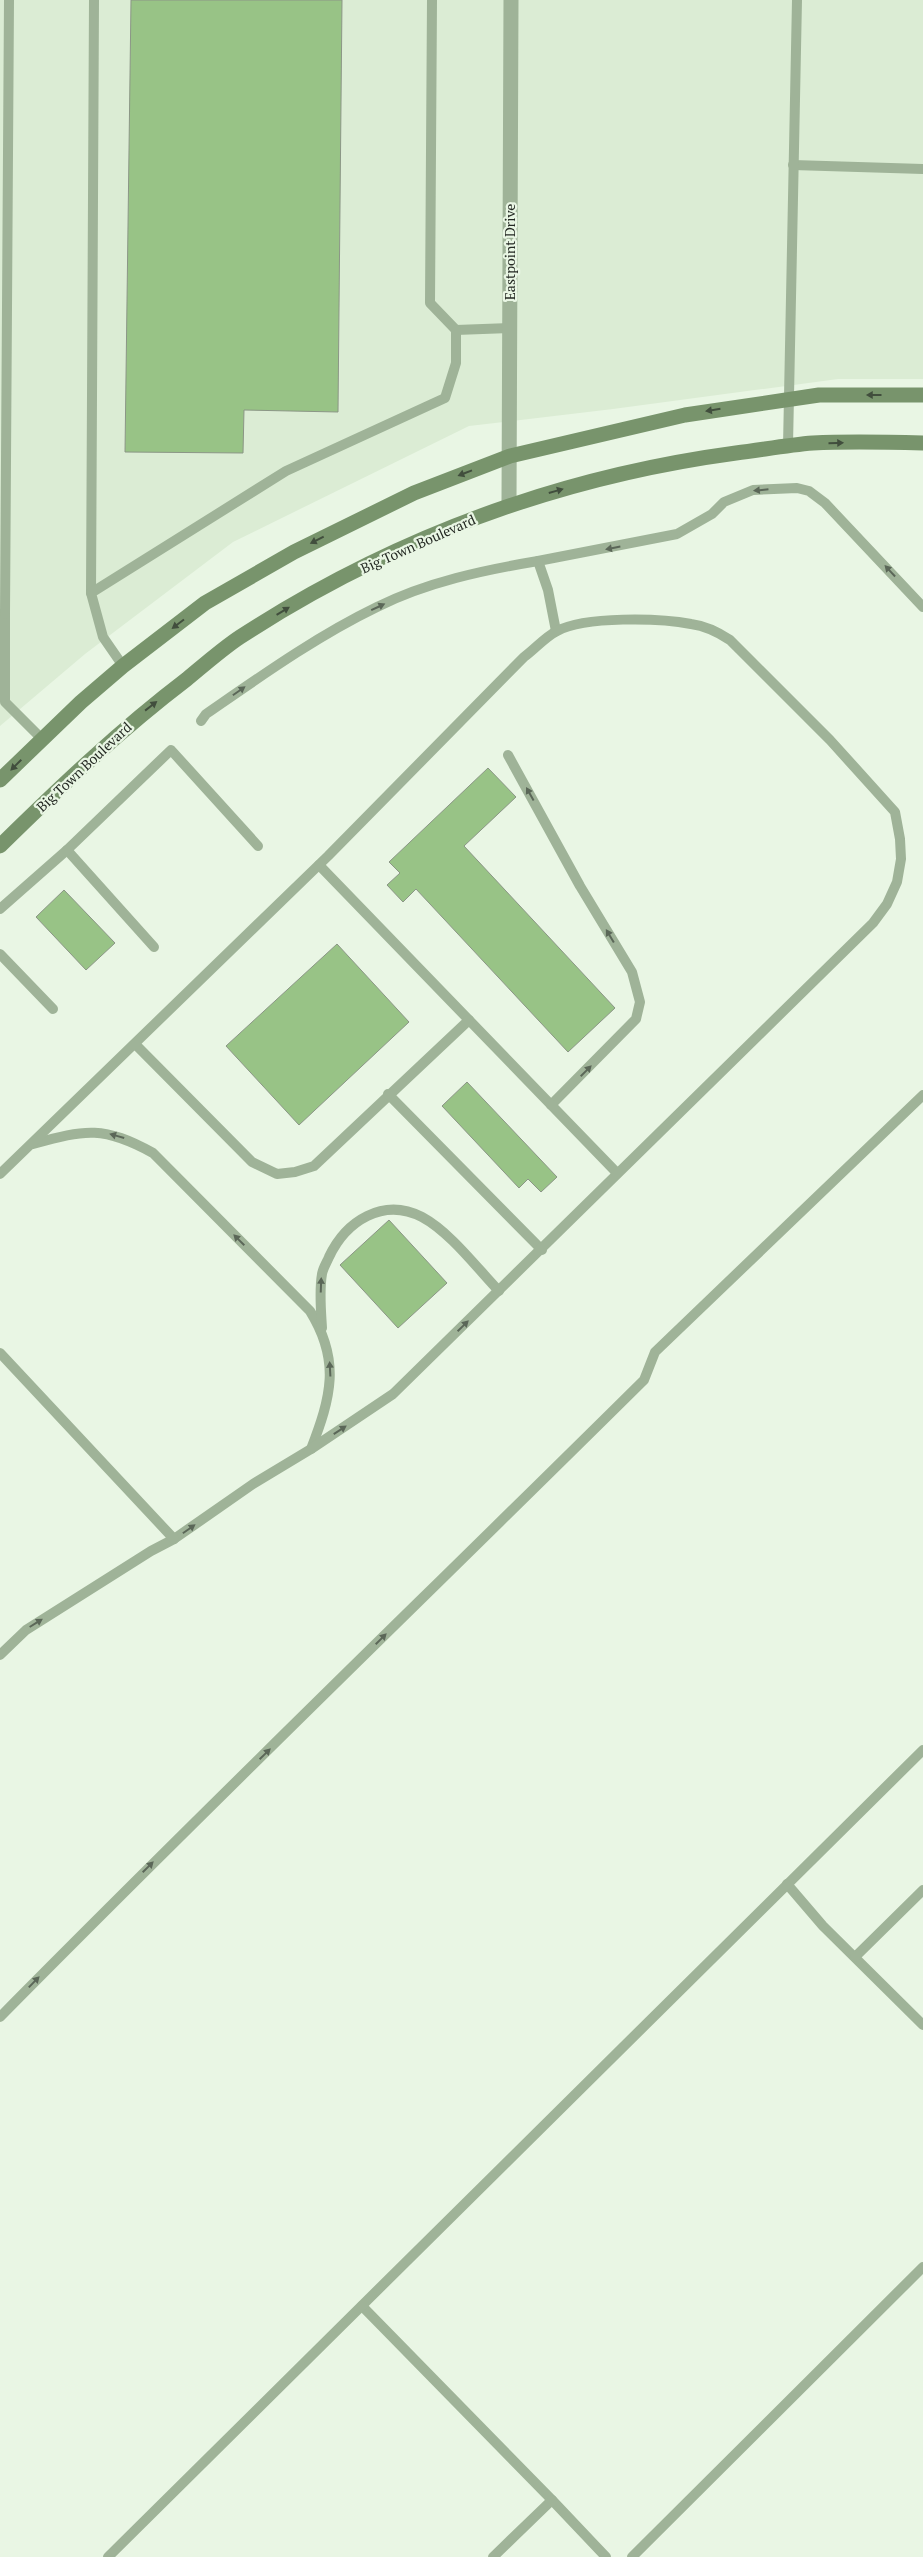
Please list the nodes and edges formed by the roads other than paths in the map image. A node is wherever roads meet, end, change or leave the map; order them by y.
1 (9, 0) edge
2 (94, 0) edge
3 (432, 0) edge
4 (511, 0) edge
5 (797, 0) edge
6 (793, 166) junction
7 (923, 169) edge
8 (510, 328) junction
9 (456, 330) junction
10 (923, 395) edge
11 (788, 398) junction
12 (923, 443) edge
13 (788, 446) junction
14 (510, 456) junction
15 (509, 504) junction
16 (538, 561) junction
17 (91, 594) junction
18 (923, 607) edge
19 (2, 614) edge
20 (556, 631) junction
21 (123, 666) junction
22 (201, 721) dead end
23 (42, 739) junction
24 (508, 755) dead end
25 (0, 780) edge
26 (0, 846) edge
27 (258, 846) dead end
28 (67, 850) junction
29 (319, 865) junction
30 (0, 909) edge
31 (154, 947) dead end
32 (0, 954) edge
33 (54, 1009) dead end
34 (469, 1020) junction
35 (136, 1045) junction
36 (388, 1094) junction
37 (923, 1095) edge
38 (551, 1105) junction
39 (32, 1144) junction
40 (0, 1174) edge
41 (617, 1174) junction
42 (542, 1250) junction
43 (499, 1291) junction
44 (322, 1334) junction
45 (0, 1353) edge
46 (311, 1449) junction
47 (174, 1539) junction
48 (0, 1656) edge
49 (923, 1750) edge
50 (787, 1884) junction
51 (923, 1890) edge
52 (855, 1958) junction
53 (0, 2017) edge
54 (923, 2025) edge
55 (923, 2267) edge
56 (362, 2306) junction
57 (552, 2500) junction
58 (108, 2557) edge
59 (493, 2557) edge
60 (606, 2557) edge
61 (632, 2557) edge

1 - 19 lane
2 - 17 lane
3 - 9 lane
4 - 8 street, Eastpoint Drive
5 - 6 lane
6 - 7 lane
6 - 11 lane
8 - 9 lane
8 - 14 street, Eastpoint Drive
9 - 17 lane
10 -> 11 main road
11 - 13 lane
11 -> 14 main road
13 -> 12 main road, Big Town Boulevard
15 -> 13 main road, Big Town Boulevard
14 - 15 street, Eastpoint Drive
14 -> 21 main road
26 -> 15 main road, Big Town Boulevard
18 -> 16 lane
16 - 20 lane
22 -> 16 lane
17 - 21 lane
19 - 23 lane
20 - 29 lane
20 - 41 lane
21 - 23 main road
23 -> 25 main road
38 -> 24 lane
27 - 28 lane
28 - 30 lane
28 - 31 lane
29 - 34 lane
29 - 35 lane
32 - 33 lane
34 - 36 lane
34 - 38 lane
35 - 36 lane
35 - 39 lane
36 - 42 lane
53 -> 37 lane
38 - 41 lane
39 - 40 lane
44 -> 39 lane
41 - 42 lane
42 - 43 lane
44 -> 43 lane
46 -> 43 lane
46 -> 44 lane
45 - 47 lane
47 -> 46 lane
48 -> 47 lane
49 - 50 lane
50 - 52 lane
50 - 56 lane
51 - 52 lane
52 - 54 lane
55 - 61 lane
56 - 57 lane
56 - 58 lane
57 - 59 lane
57 - 60 lane

